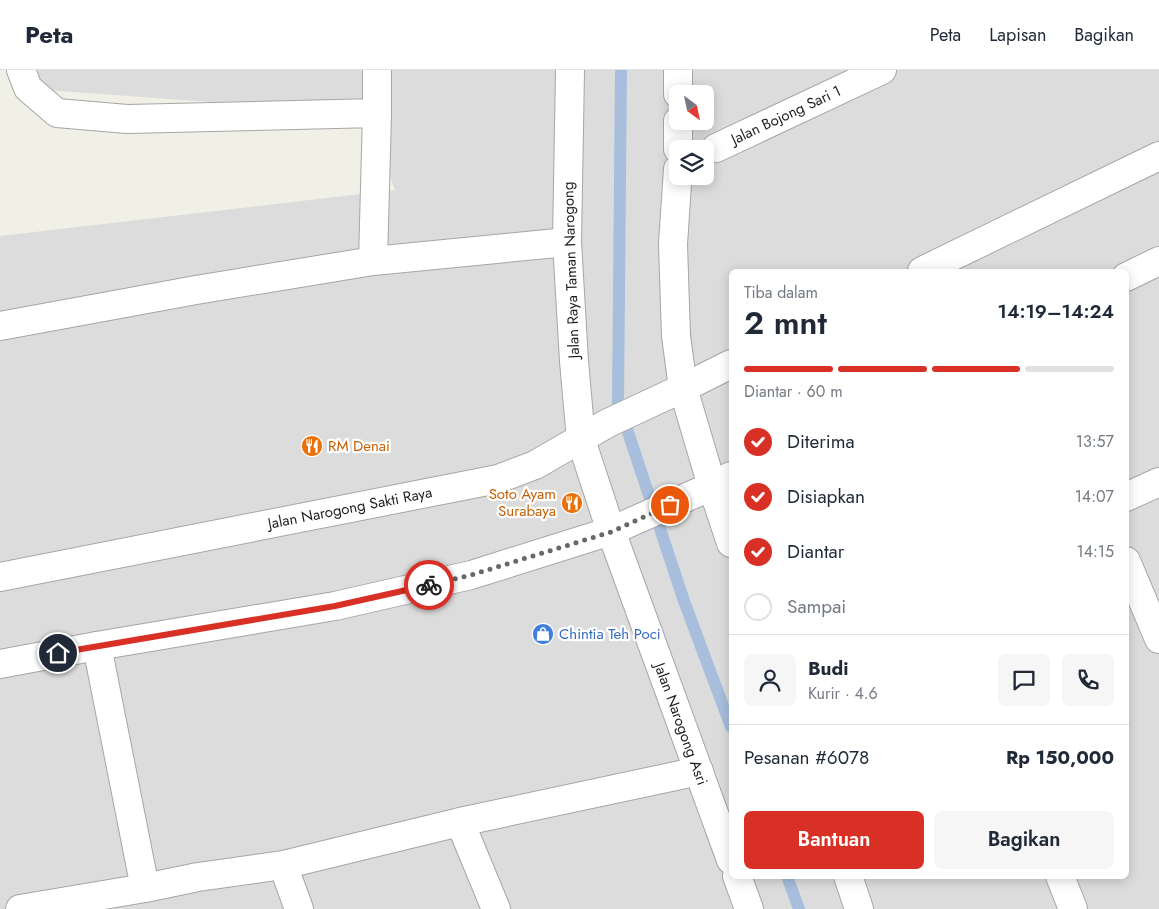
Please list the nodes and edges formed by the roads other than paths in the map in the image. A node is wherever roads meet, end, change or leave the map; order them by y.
1 (21, 70) edge
2 (376, 70) edge
3 (570, 70) edge
4 (678, 70) edge
5 (870, 73) edge
6 (678, 85) edge
7 (377, 112) junction
8 (716, 148) dead end
9 (1159, 156) edge
10 (677, 185) edge
11 (567, 242) junction
12 (373, 261) junction
13 (1159, 261) edge
14 (926, 269) edge
15 (1129, 276) edge
16 (0, 326) edge
17 (729, 365) edge
18 (683, 388) junction
19 (580, 440) junction
20 (721, 481) edge
21 (1159, 482) edge
22 (1129, 496) edge
23 (729, 531) edge
24 (611, 532) junction
25 (1129, 568) edge
26 (0, 577) edge
27 (1159, 639) edge
28 (97, 646) junction
29 (0, 664) edge
30 (699, 771) junction
31 (460, 822) junction
32 (729, 854) edge
33 (283, 865) junction
34 (738, 879) edge
35 (849, 879) edge
36 (1061, 879) edge
37 (145, 888) junction
38 (20, 909) edge
39 (299, 909) edge
40 (496, 909) edge
41 (749, 909) edge
42 (859, 909) edge
43 (1074, 909) edge

1 - 7 street
2 - 7 street
3 - 11 street, Jalan Raya Taman Narogong
4 - 6 street
5 - 8 street, Jalan Bojong Sari 1
7 - 12 street
9 - 14 street
10 - 18 street
11 - 12 street
11 - 19 street, Jalan Raya Taman Narogong
12 - 16 street
13 - 15 street
17 - 18 street, Jalan Narogong Sakti Raya
18 - 19 street, Jalan Narogong Sakti Raya
18 - 20 street
19 - 24 street, Jalan Narogong Asri
19 - 26 street, Jalan Narogong Sakti Raya
20 - 23 street
20 - 24 street
21 - 22 street
24 - 28 street
24 - 30 street, Jalan Narogong Asri
25 - 27 street
28 - 29 street
28 - 37 street
30 - 31 street
30 - 32 street, Jalan Narogong Asri
31 - 33 street
31 - 40 street
33 - 37 street
33 - 39 street
34 - 41 street
35 - 42 street
36 - 43 street
37 - 38 street

